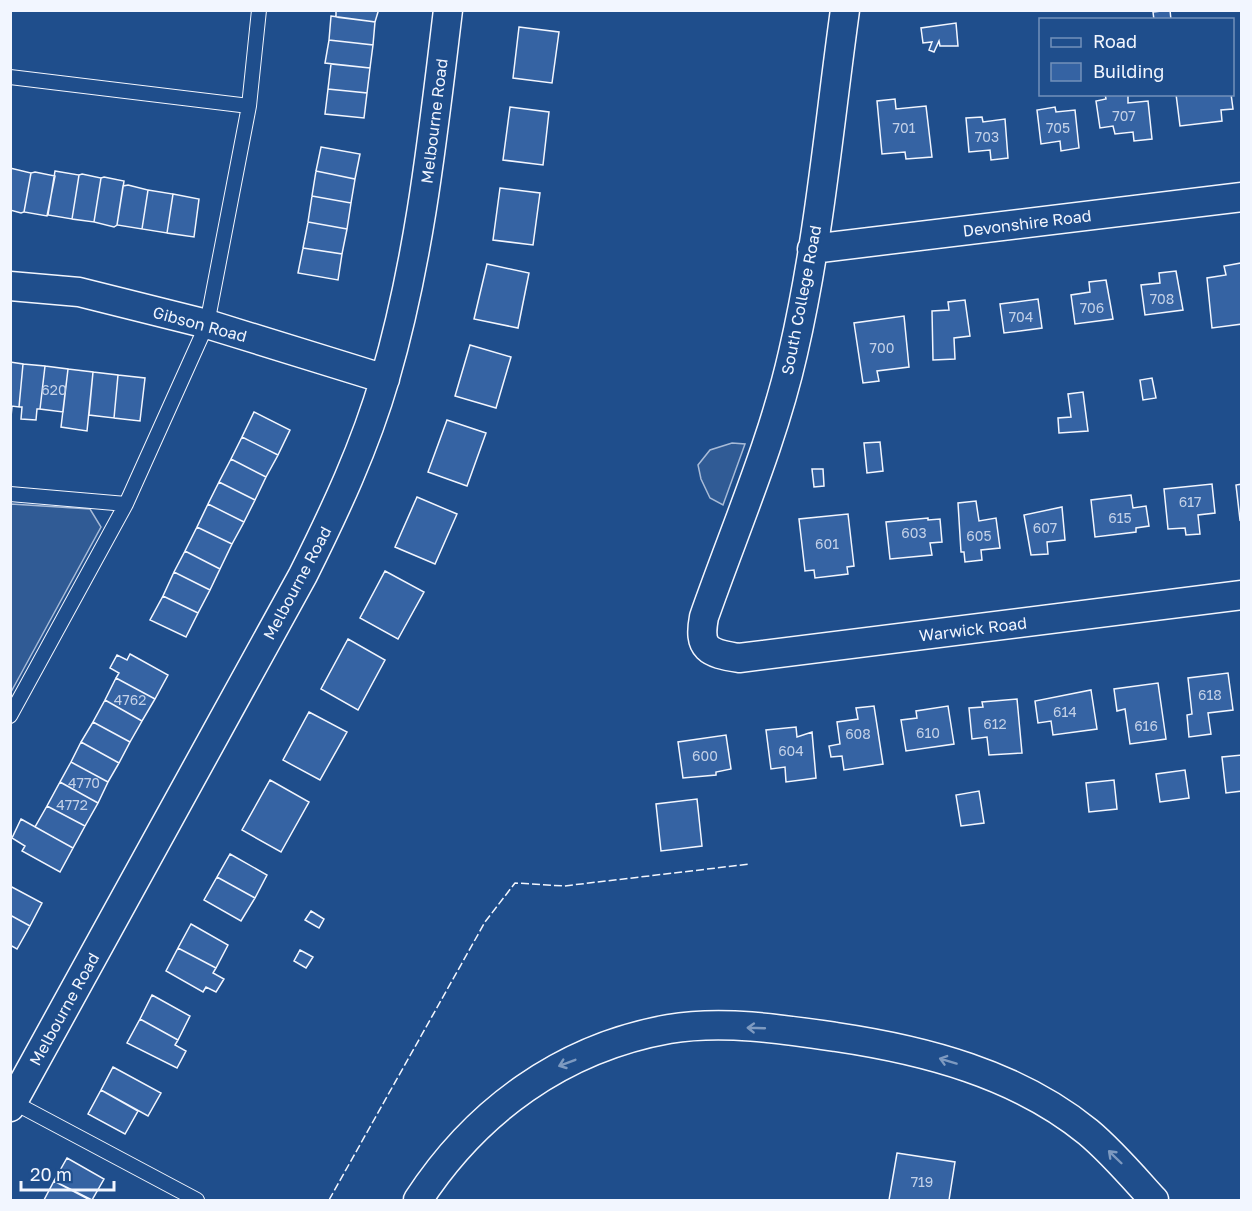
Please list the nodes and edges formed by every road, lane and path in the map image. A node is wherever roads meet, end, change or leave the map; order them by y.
1 (259, 10) edge
2 (448, 10) edge
3 (845, 10) edge
4 (10, 77) edge
5 (249, 106) junction
6 (1242, 196) edge
7 (812, 249) junction
8 (10, 286) edge
9 (207, 324) junction
10 (385, 379) junction
11 (10, 494) edge
12 (126, 504) junction
13 (1242, 596) edge
14 (706, 648) joint
15 (10, 716) edge
16 (12, 1104) edge
17 (197, 1200) edge
18 (418, 1200) edge
19 (1154, 1200) edge

1 - 5 lane
2 - 10 street, Melbourne Road
3 - 7 street, South College Road
4 - 5 lane
5 - 9 lane
6 - 7 street, Devonshire Road
7 - 14 street, South College Road
8 - 9 street, Gibson Road
9 - 10 street, Gibson Road
9 - 12 lane
10 - 16 street, Melbourne Road
11 - 12 lane
12 - 15 lane
13 - 14 street, Warwick Road
16 - 17 lane
19 -> 18 street

